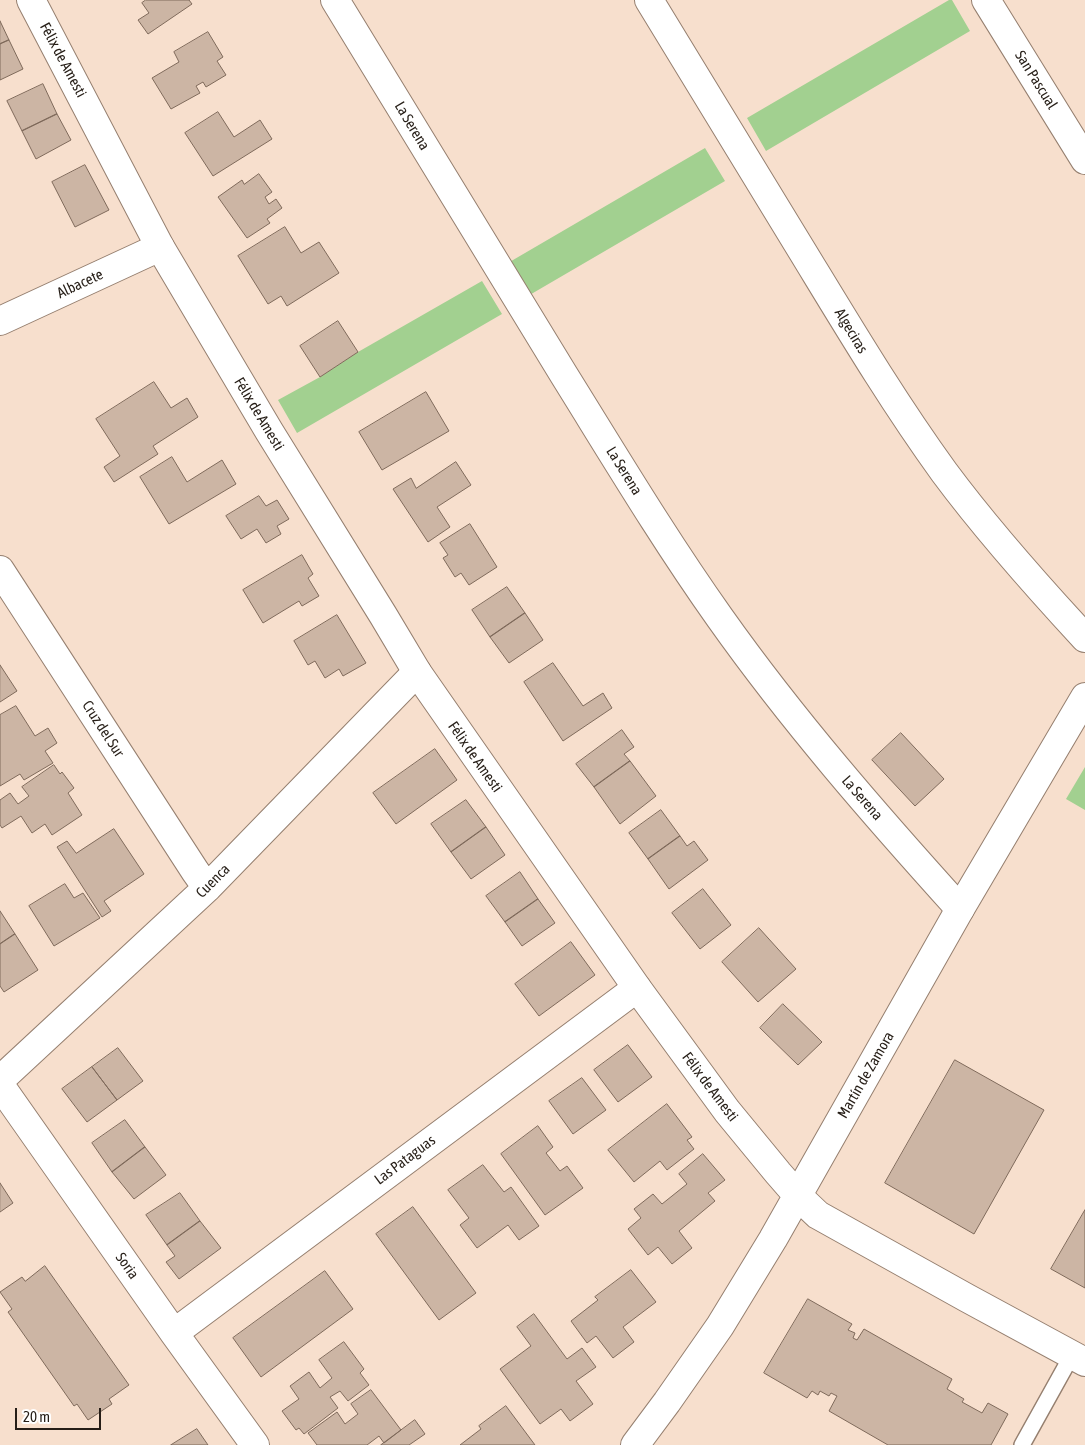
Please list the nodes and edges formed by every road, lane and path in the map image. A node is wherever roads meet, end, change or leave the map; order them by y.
1 (31, 0) edge
2 (335, 0) edge
3 (649, 0) edge
4 (986, 0) edge
5 (1085, 160) edge
6 (160, 246) junction
7 (0, 321) edge
8 (0, 570) edge
9 (1085, 638) edge
10 (417, 672) junction
11 (1085, 697) edge
12 (207, 888) junction
13 (960, 909) junction
14 (636, 988) junction
15 (0, 1080) edge
16 (0, 1085) edge
17 (798, 1196) junction
18 (174, 1333) junction
19 (1078, 1359) edge
20 (255, 1445) edge
21 (635, 1445) edge
22 (1022, 1445) edge

1 - 6 street, Félix de Amesti
2 - 13 street, La Serena
3 - 9 street, Algeciras
4 - 5 street, San Pascual
6 - 7 street, Albacete
6 - 10 street, Félix de Amesti
8 - 12 street, Cruz del Sur
10 - 12 street, Cuenca
10 - 14 street, Félix de Amesti
11 - 13 street, Martín de Zamora
12 - 15 street, Cuenca
13 - 17 street, Martín de Zamora
14 - 17 street, Félix de Amesti
14 - 18 street, Las Pataguas
16 - 18 street, Soria
17 - 19 street, Félix de Amesti
17 - 21 street, Martín de Zamora
18 - 20 street, Soria
19 - 22 lane

